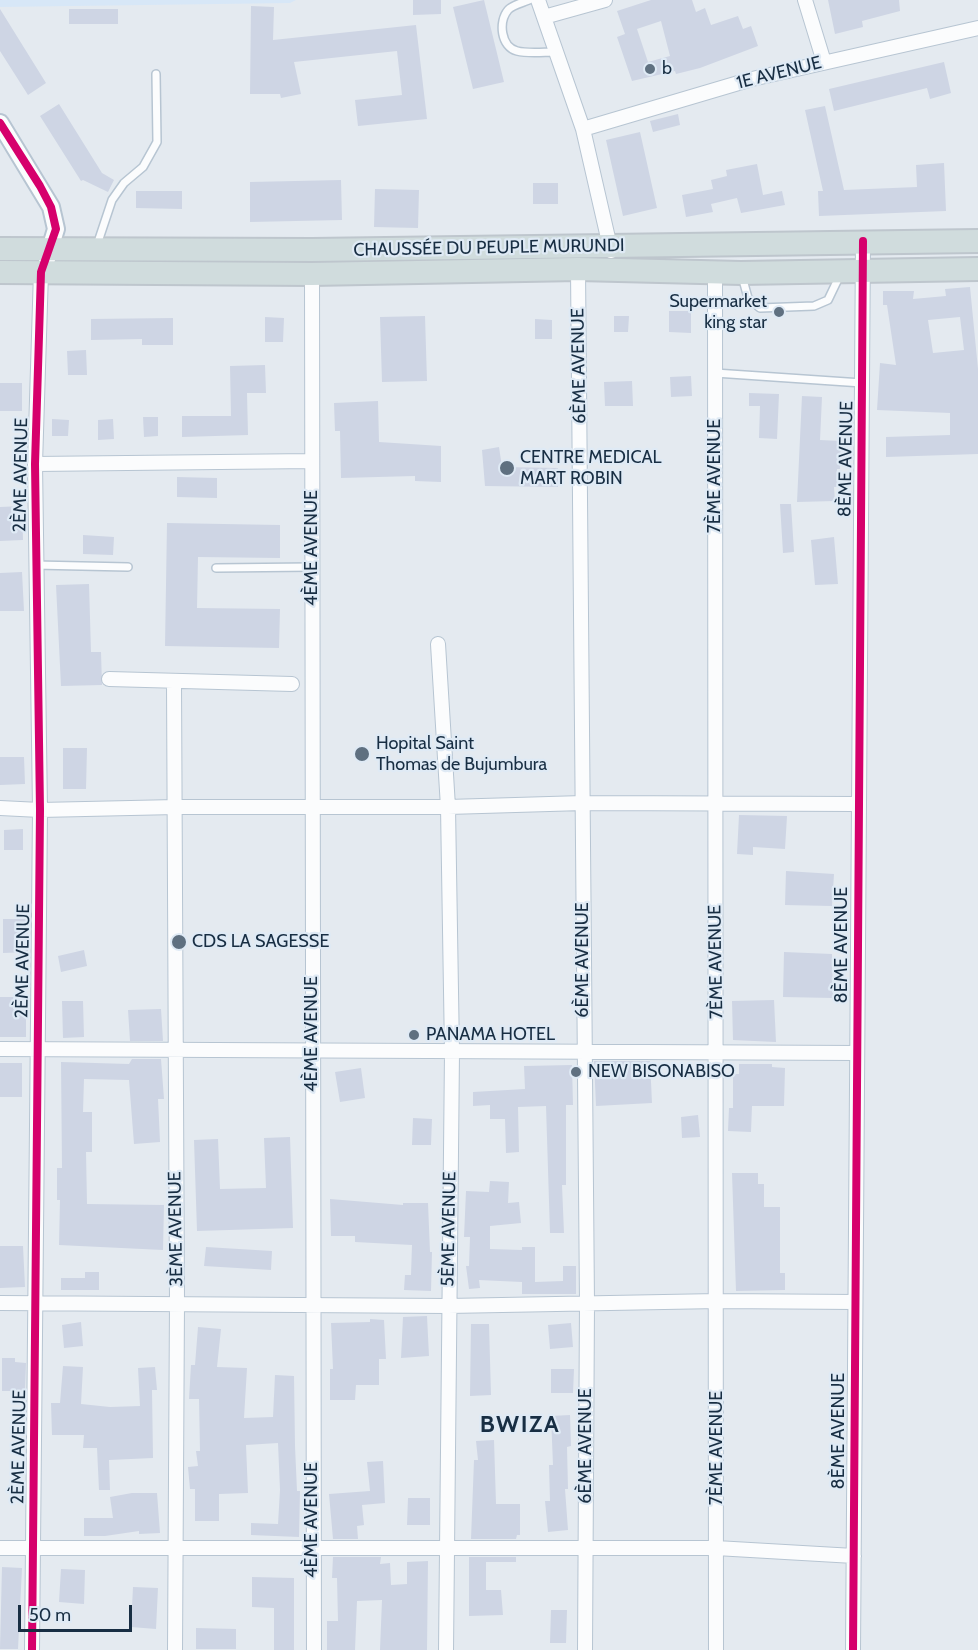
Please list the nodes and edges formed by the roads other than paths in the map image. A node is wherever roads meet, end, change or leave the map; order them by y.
1 (529, 0) edge
2 (538, 0) edge
3 (605, 0) edge
4 (805, 0) edge
5 (544, 17) junction
6 (978, 28) edge
7 (558, 52) junction
8 (824, 62) junction
9 (156, 74) dead end
10 (0, 123) edge
11 (583, 129) junction
12 (863, 241) junction
13 (978, 241) edge
14 (610, 246) junction
15 (96, 248) junction
16 (0, 249) edge
17 (51, 249) junction
18 (578, 269) junction
19 (978, 269) edge
20 (613, 270) junction
21 (0, 272) edge
22 (41, 272) junction
23 (852, 272) junction
24 (715, 273) junction
25 (741, 273) junction
26 (312, 274) junction
27 (715, 373) junction
28 (862, 383) junction
29 (312, 461) junction
30 (35, 464) junction
31 (35, 565) junction
32 (128, 567) dead end
33 (312, 567) junction
34 (216, 568) dead end
35 (438, 644) dead end
36 (109, 679) dead end
37 (174, 683) junction
38 (292, 684) dead end
39 (584, 803) junction
40 (714, 804) junction
41 (857, 804) junction
42 (176, 807) junction
43 (448, 807) junction
44 (0, 808) edge
45 (312, 809) junction
46 (40, 810) junction
47 (0, 1049) edge
48 (37, 1049) junction
49 (175, 1050) junction
50 (452, 1052) junction
51 (583, 1052) junction
52 (716, 1052) junction
53 (311, 1053) junction
54 (857, 1053) junction
55 (718, 1301) junction
56 (587, 1302) junction
57 (855, 1302) junction
58 (0, 1303) edge
59 (36, 1303) junction
60 (177, 1303) junction
61 (313, 1304) junction
62 (448, 1306) junction
63 (33, 1547) junction
64 (448, 1547) junction
65 (585, 1547) junction
66 (0, 1548) edge
67 (177, 1548) junction
68 (716, 1548) junction
69 (312, 1549) junction
70 (854, 1556) junction
71 (33, 1650) edge
72 (175, 1650) edge
73 (314, 1650) edge
74 (446, 1650) edge
75 (585, 1650) edge
76 (716, 1650) edge
77 (853, 1650) edge

1 - 7 lane
2 - 5 street
3 - 5 street
4 - 8 street
5 - 7 street
6 - 8 street, 1E AVENUE
7 - 11 street
8 - 11 street, 1E AVENUE
9 - 15 lane
10 - 17 street
11 - 14 street
12 - 13 highway, CHAUSSÉE DU PEUPLE MURUNDI
12 - 14 highway, CHAUSSÉE DU PEUPLE MURUNDI
12 - 23 street, 8ÈME AVENUE
14 - 15 highway, CHAUSSÉE DU PEUPLE MURUNDI
14 - 20 street
15 - 17 highway, CHAUSSÉE DU PEUPLE MURUNDI
16 - 17 highway, CHAUSSÉE DU PEUPLE MURUNDI
17 - 22 street
18 - 20 highway, CHAUSSÉE DU PEUPLE MURUNDI
18 - 26 highway, CHAUSSÉE DU PEUPLE MURUNDI
18 - 39 street, 6ÈME AVENUE
19 - 23 highway, CHAUSSÉE DU PEUPLE MURUNDI
20 - 24 highway, CHAUSSÉE DU PEUPLE MURUNDI
21 - 22 highway, CHAUSSÉE DU PEUPLE MURUNDI
22 - 26 highway, CHAUSSÉE DU PEUPLE MURUNDI
22 - 30 street, 2ÈME AVENUE
23 - 25 highway, CHAUSSÉE DU PEUPLE MURUNDI
23 - 25 lane
23 - 28 street, 8ÈME AVENUE
24 - 25 highway, CHAUSSÉE DU PEUPLE MURUNDI
24 - 27 street, 7ÈME AVENUE
26 - 29 street, 4ÈME AVENUE
27 - 28 lane
27 - 40 street, 7ÈME AVENUE
28 - 41 street, 8ÈME AVENUE
29 - 30 street
29 - 33 street, 4ÈME AVENUE
30 - 31 street, 2ÈME AVENUE
31 - 32 lane
31 - 46 street, 2ÈME AVENUE
33 - 34 lane
33 - 45 street, 4ÈME AVENUE
35 - 43 street, 5ÈME AVENUE
36 - 37 street
37 - 38 street
37 - 42 street, 3ÈME AVENUE
39 - 40 street
39 - 43 street
39 - 51 street, 6ÈME AVENUE
40 - 41 street
40 - 52 street, 7ÈME AVENUE
41 - 54 street, 8ÈME AVENUE
42 - 45 street
42 - 46 street
42 - 49 street, 3ÈME AVENUE
43 - 45 street
43 - 50 street, 5ÈME AVENUE
44 - 46 street
45 - 53 street, 4ÈME AVENUE
46 - 48 street, 2ÈME AVENUE
47 - 48 street
48 - 49 street
48 - 59 street, 2ÈME AVENUE
49 - 53 street
49 - 60 street, 3ÈME AVENUE
50 - 51 street
50 - 53 street
50 - 62 street, 5ÈME AVENUE
51 - 52 street
51 - 56 street, 6ÈME AVENUE
52 - 54 street
52 - 55 street, 7ÈME AVENUE
53 - 61 street, 4ÈME AVENUE
54 - 57 street, 8ÈME AVENUE
55 - 56 street
55 - 57 street
55 - 68 street, 7ÈME AVENUE
56 - 62 street
56 - 65 street, 6ÈME AVENUE
57 - 70 street, 8ÈME AVENUE
58 - 59 street
59 - 60 street
59 - 63 street, 2ÈME AVENUE
60 - 61 street
60 - 67 street, 3ÈME AVENUE
61 - 62 street
61 - 69 street, 4ÈME AVENUE
62 - 64 street, 5ÈME AVENUE
63 - 66 street
63 - 67 street
63 - 71 street, 2ÈME AVENUE
64 - 65 street
64 - 69 street
64 - 74 street, 5ÈME AVENUE
65 - 68 street
65 - 75 street, 6ÈME AVENUE
67 - 69 street
67 - 72 street, 3ÈME AVENUE
68 - 70 street
68 - 76 street, 7ÈME AVENUE
69 - 73 street, 4ÈME AVENUE
70 - 77 street, 8ÈME AVENUE

